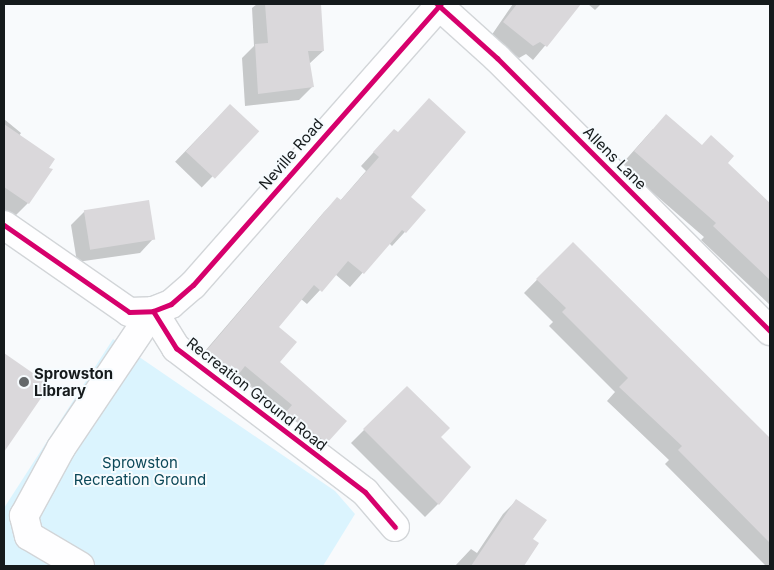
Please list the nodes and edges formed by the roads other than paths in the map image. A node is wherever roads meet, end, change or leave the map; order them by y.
1 (439, 4) edge
2 (4, 225) edge
3 (153, 311) junction
4 (770, 331) edge
5 (395, 527) dead end
6 (80, 566) edge

1 - 3 street, Neville Road
1 - 4 street, Allens Lane
2 - 3 street
3 - 5 street, Recreation Ground Road
3 - 6 street

